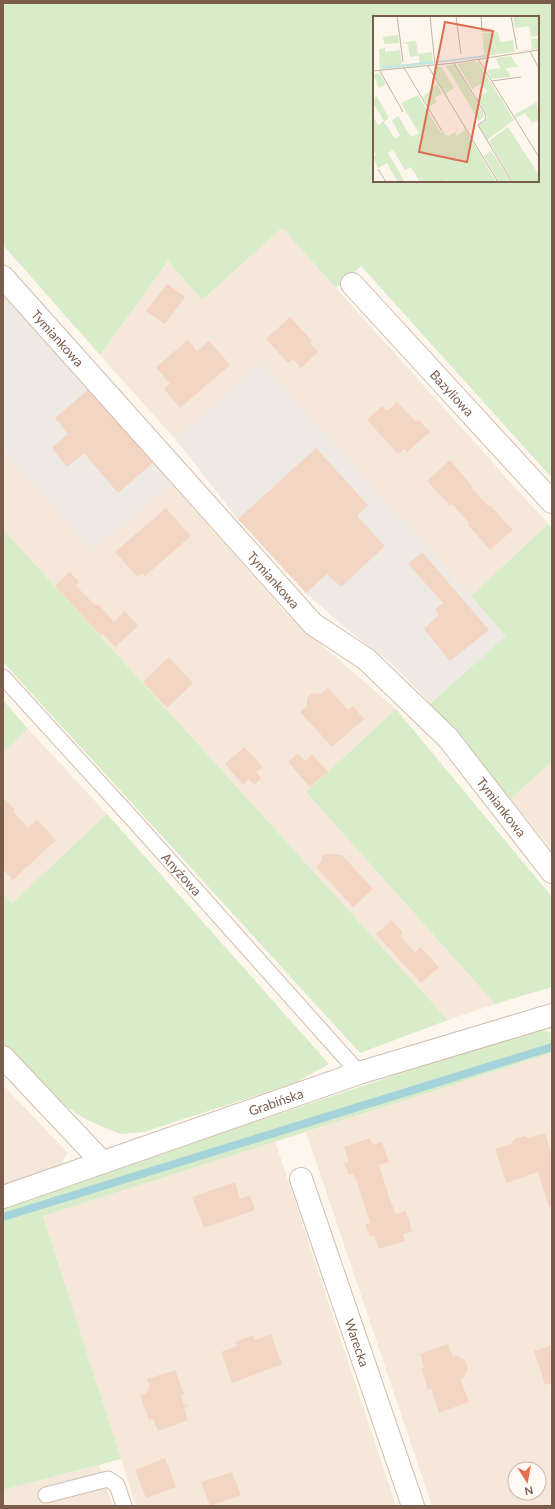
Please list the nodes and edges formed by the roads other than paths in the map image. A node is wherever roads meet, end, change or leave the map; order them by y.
1 (3, 277) edge
2 (352, 284) dead end
3 (552, 502) edge
4 (3, 677) edge
5 (552, 872) edge
6 (552, 1015) edge
7 (3, 1057) edge
8 (359, 1073) junction
9 (102, 1162) junction
10 (301, 1179) dead end
11 (3, 1197) edge
12 (46, 1495) dead end
13 (124, 1506) edge
14 (414, 1506) edge

1 - 5 street, Tymiankowa
2 - 3 street, Bazyliowa
4 - 8 lane, Anyżowa
6 - 8 street, Grabińska
7 - 9 street
8 - 9 street, Grabińska
9 - 11 street, Grabińska
10 - 14 street, Warecka
12 - 13 lane

